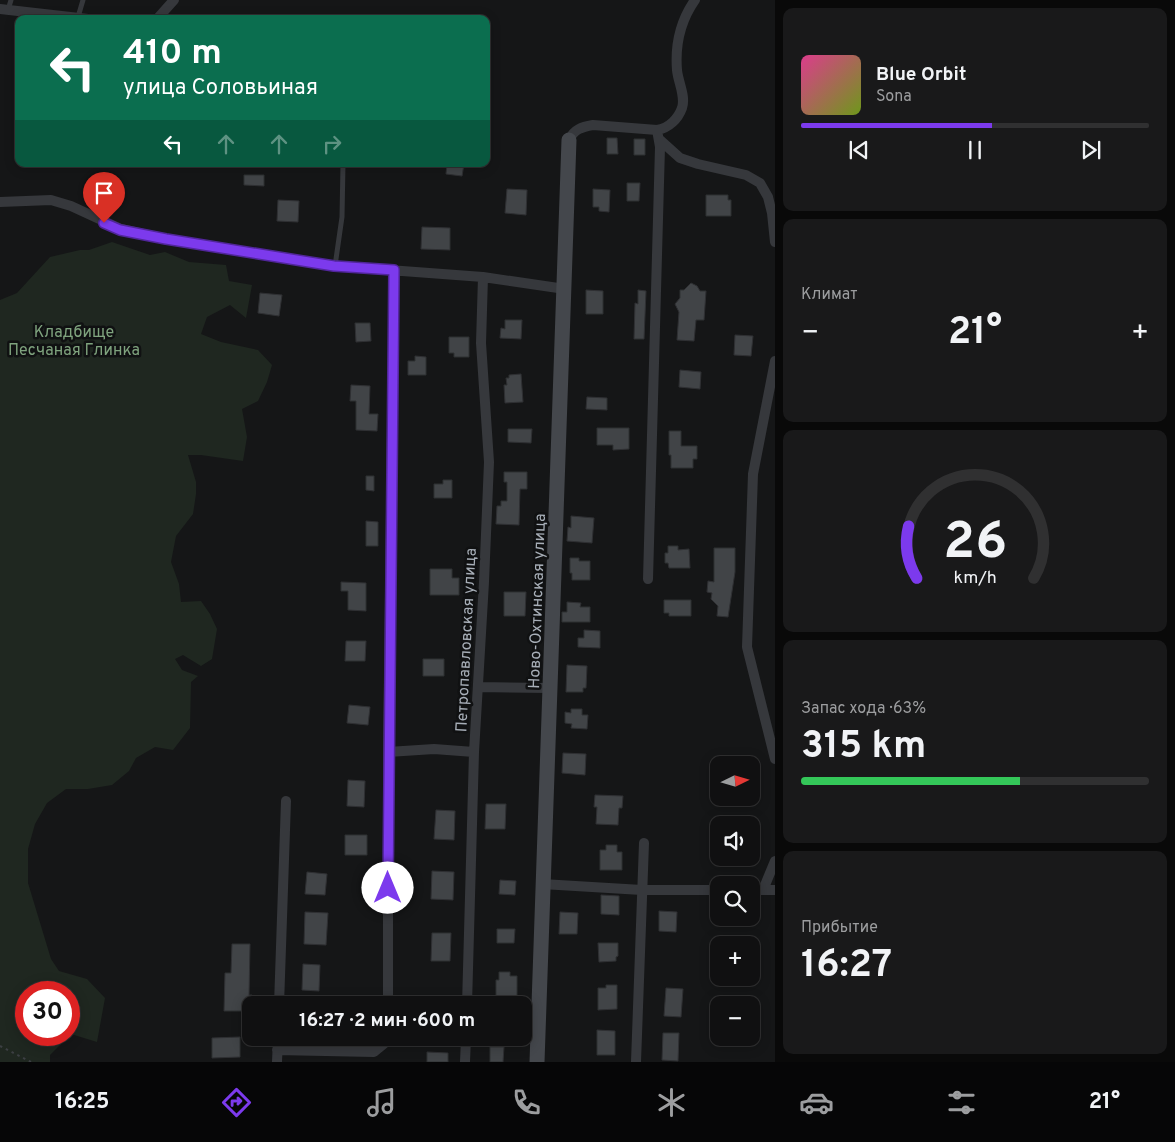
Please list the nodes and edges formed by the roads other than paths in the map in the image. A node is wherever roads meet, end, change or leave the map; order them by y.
1 (83, 0) edge
2 (174, 0) edge
3 (695, 0) edge
4 (6, 7) edge
5 (62, 15) edge
6 (83, 15) edge
7 (161, 15) edge
8 (658, 135) junction
9 (569, 140) joint
10 (342, 167) edge
11 (0, 202) edge
12 (775, 242) edge
13 (334, 266) junction
14 (394, 270) junction
15 (483, 277) junction
16 (565, 289) junction
17 (775, 361) edge
18 (648, 579) dead end
19 (479, 688) junction
20 (550, 688) junction
21 (388, 752) junction
22 (474, 752) junction
23 (775, 759) edge
24 (286, 802) dead end
25 (644, 843) dead end
26 (775, 861) edge
27 (542, 884) junction
28 (642, 890) junction
29 (710, 890) edge
30 (763, 890) joint
31 (775, 890) edge
32 (279, 996) edge
33 (388, 996) edge
34 (467, 996) edge
35 (277, 1046) edge
36 (381, 1046) edge
37 (466, 1046) edge
38 (277, 1050) junction
39 (277, 1062) edge
40 (466, 1062) edge
41 (537, 1062) edge
42 (636, 1062) edge

1 - 6 lane
2 - 7 street
3 - 8 street
4 - 5 street
8 - 9 street
8 - 12 street
8 - 18 street
9 - 16 street, Ново-Охтинская улица
10 - 13 lane
11 - 13 street
13 - 14 street
14 - 15 street
14 - 21 street
15 - 16 street
15 - 19 street, Петропавловская улица
16 - 20 street, Ново-Охтинская улица
17 - 23 street
19 - 20 street
19 - 22 street, Петропавловская улица
20 - 27 street, Ново-Охтинская улица
21 - 22 street
21 - 33 street
22 - 34 street, Петропавловская улица
24 - 32 street
25 - 28 street
26 - 30 street
27 - 28 street
27 - 41 street, Ново-Охтинская улица
28 - 29 street
28 - 42 street
30 - 31 street
35 - 38 street
36 - 38 street
37 - 40 street
38 - 39 street

